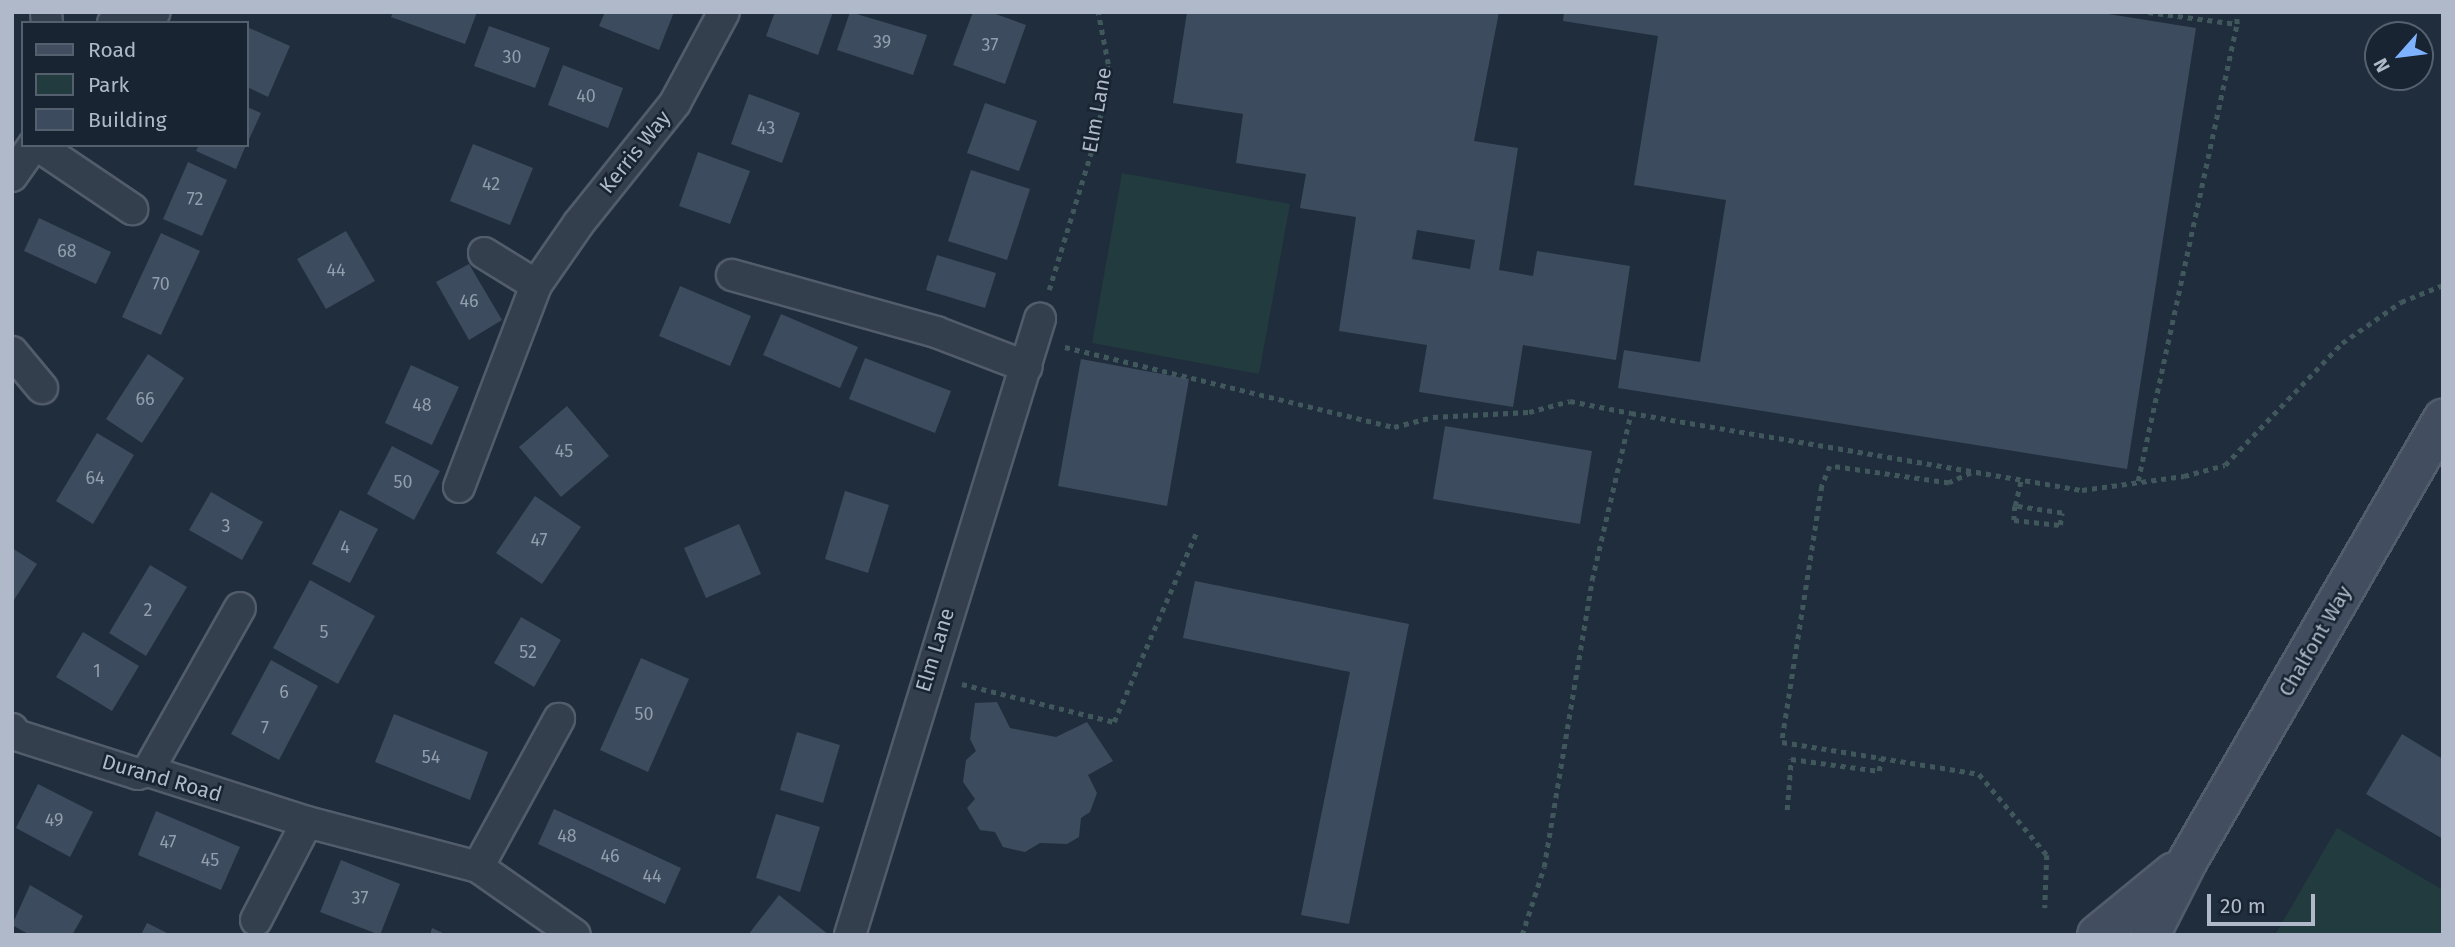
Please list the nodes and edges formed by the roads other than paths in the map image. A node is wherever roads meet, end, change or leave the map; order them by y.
1 (155, 12) edge
2 (724, 12) edge
3 (121, 21) edge
4 (34, 147) edge
5 (39, 147) edge
6 (12, 176) edge
7 (132, 209) dead end
8 (484, 253) dead end
9 (732, 275) dead end
10 (536, 285) junction
11 (12, 352) edge
12 (42, 388) dead end
13 (2443, 419) edge
14 (459, 487) dead end
15 (240, 608) dead end
16 (559, 719) dead end
17 (14, 735) edge
18 (148, 771) junction
19 (307, 822) junction
20 (2186, 862) junction
21 (478, 867) junction
22 (256, 920) dead end
23 (575, 935) edge
24 (850, 935) edge
25 (2097, 935) edge
26 (2150, 935) edge

1 - 3 street
2 - 10 street, Kerris Way
4 - 6 street
5 - 7 street
8 - 10 street
9 - 24 street, Elm Lane
10 - 14 street, Kerris Way
11 - 12 street
13 - 20 street, Chalfont Way
15 - 18 street
16 - 21 street
17 - 18 street, Durand Road
18 - 19 street, Durand Road
19 - 21 street, Durand Road
19 - 22 street
20 - 25 street, Chalfont Way
20 - 26 street, Chalfont Way
21 - 23 street, Durand Road

